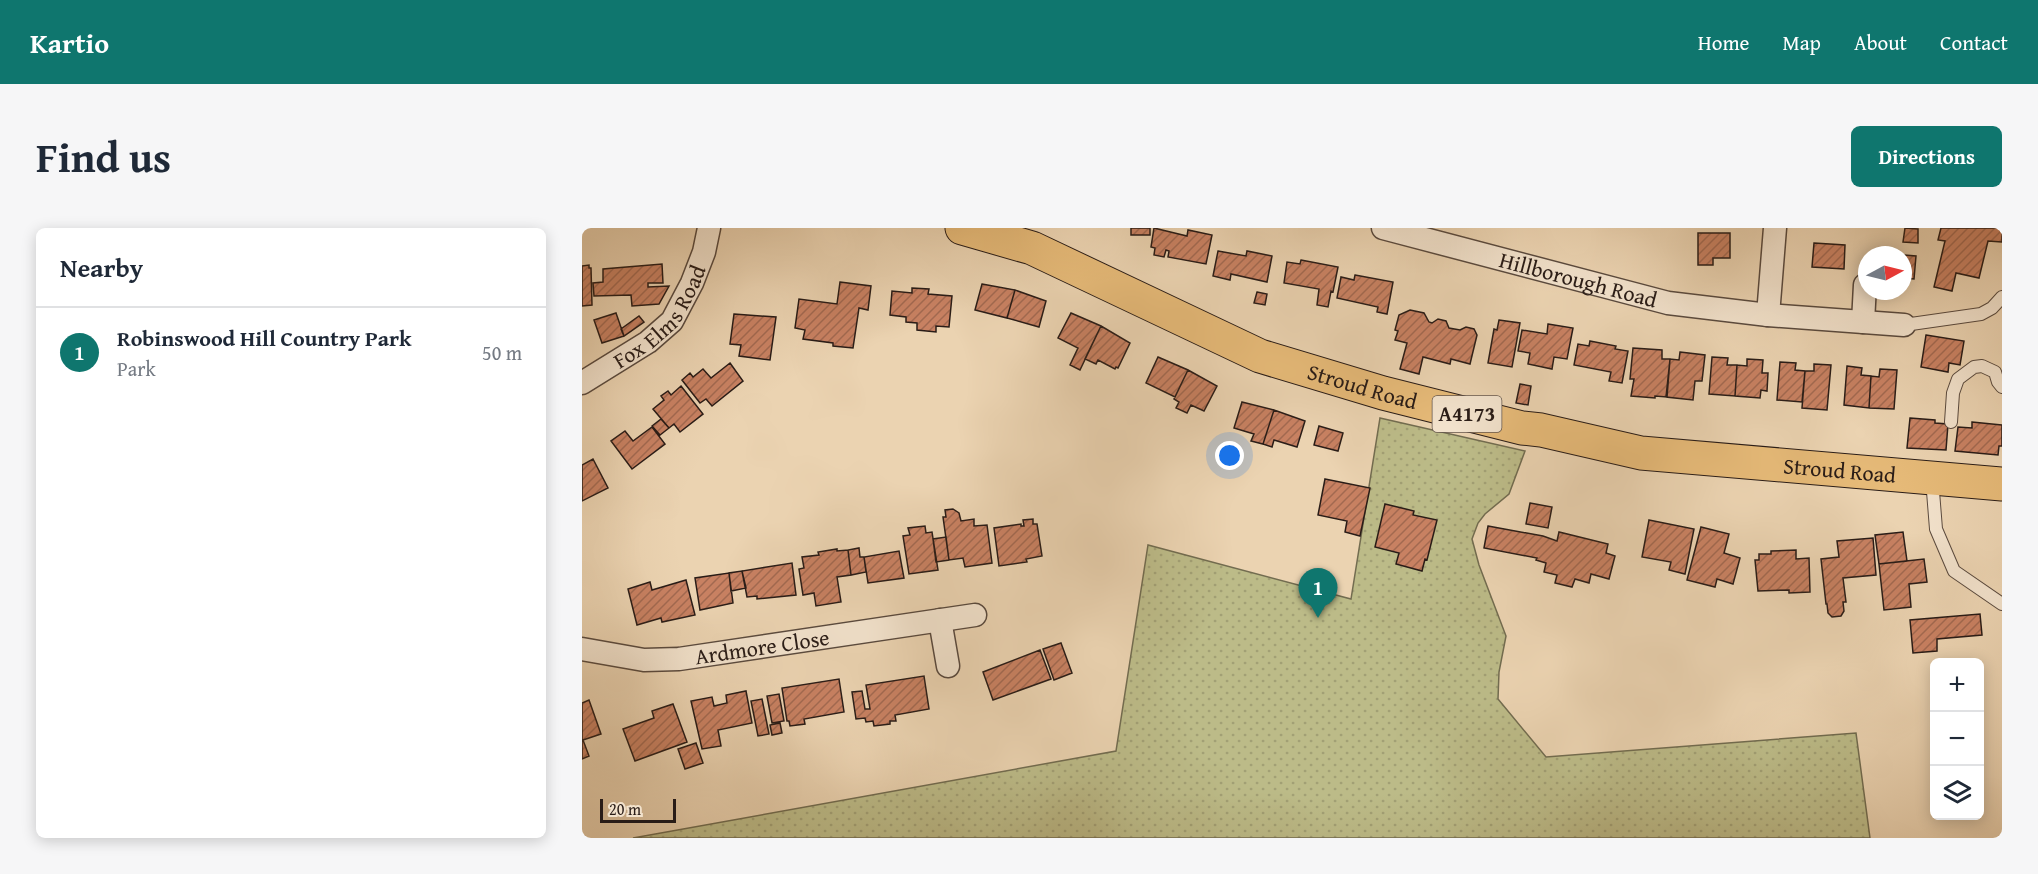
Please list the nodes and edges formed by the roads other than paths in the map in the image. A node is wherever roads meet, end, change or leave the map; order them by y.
1 (709, 228) edge
2 (962, 228) edge
3 (1383, 228) edge
4 (1775, 228) edge
5 (2002, 297) edge
6 (1864, 300) edge
7 (1768, 315) junction
8 (1863, 321) junction
9 (1904, 325) joint
10 (582, 383) edge
11 (2002, 387) edge
12 (1951, 422) dead end
13 (1932, 478) junction
14 (2002, 484) edge
15 (2002, 604) edge
16 (975, 615) dead end
17 (940, 620) junction
18 (582, 649) edge
19 (948, 666) dead end

1 - 10 street, Fox Elms Road
2 - 13 main road, Stroud Road / A4173
3 - 7 street, Hillborough Road
4 - 7 street
5 - 9 lane
6 - 8 street
7 - 8 street, Hillborough Road
8 - 9 street, Hillborough Road
11 - 12 lane
13 - 14 main road, Stroud Road / A4173
13 - 15 lane
16 - 17 street, Ardmore Close
17 - 18 street, Ardmore Close
17 - 19 street

